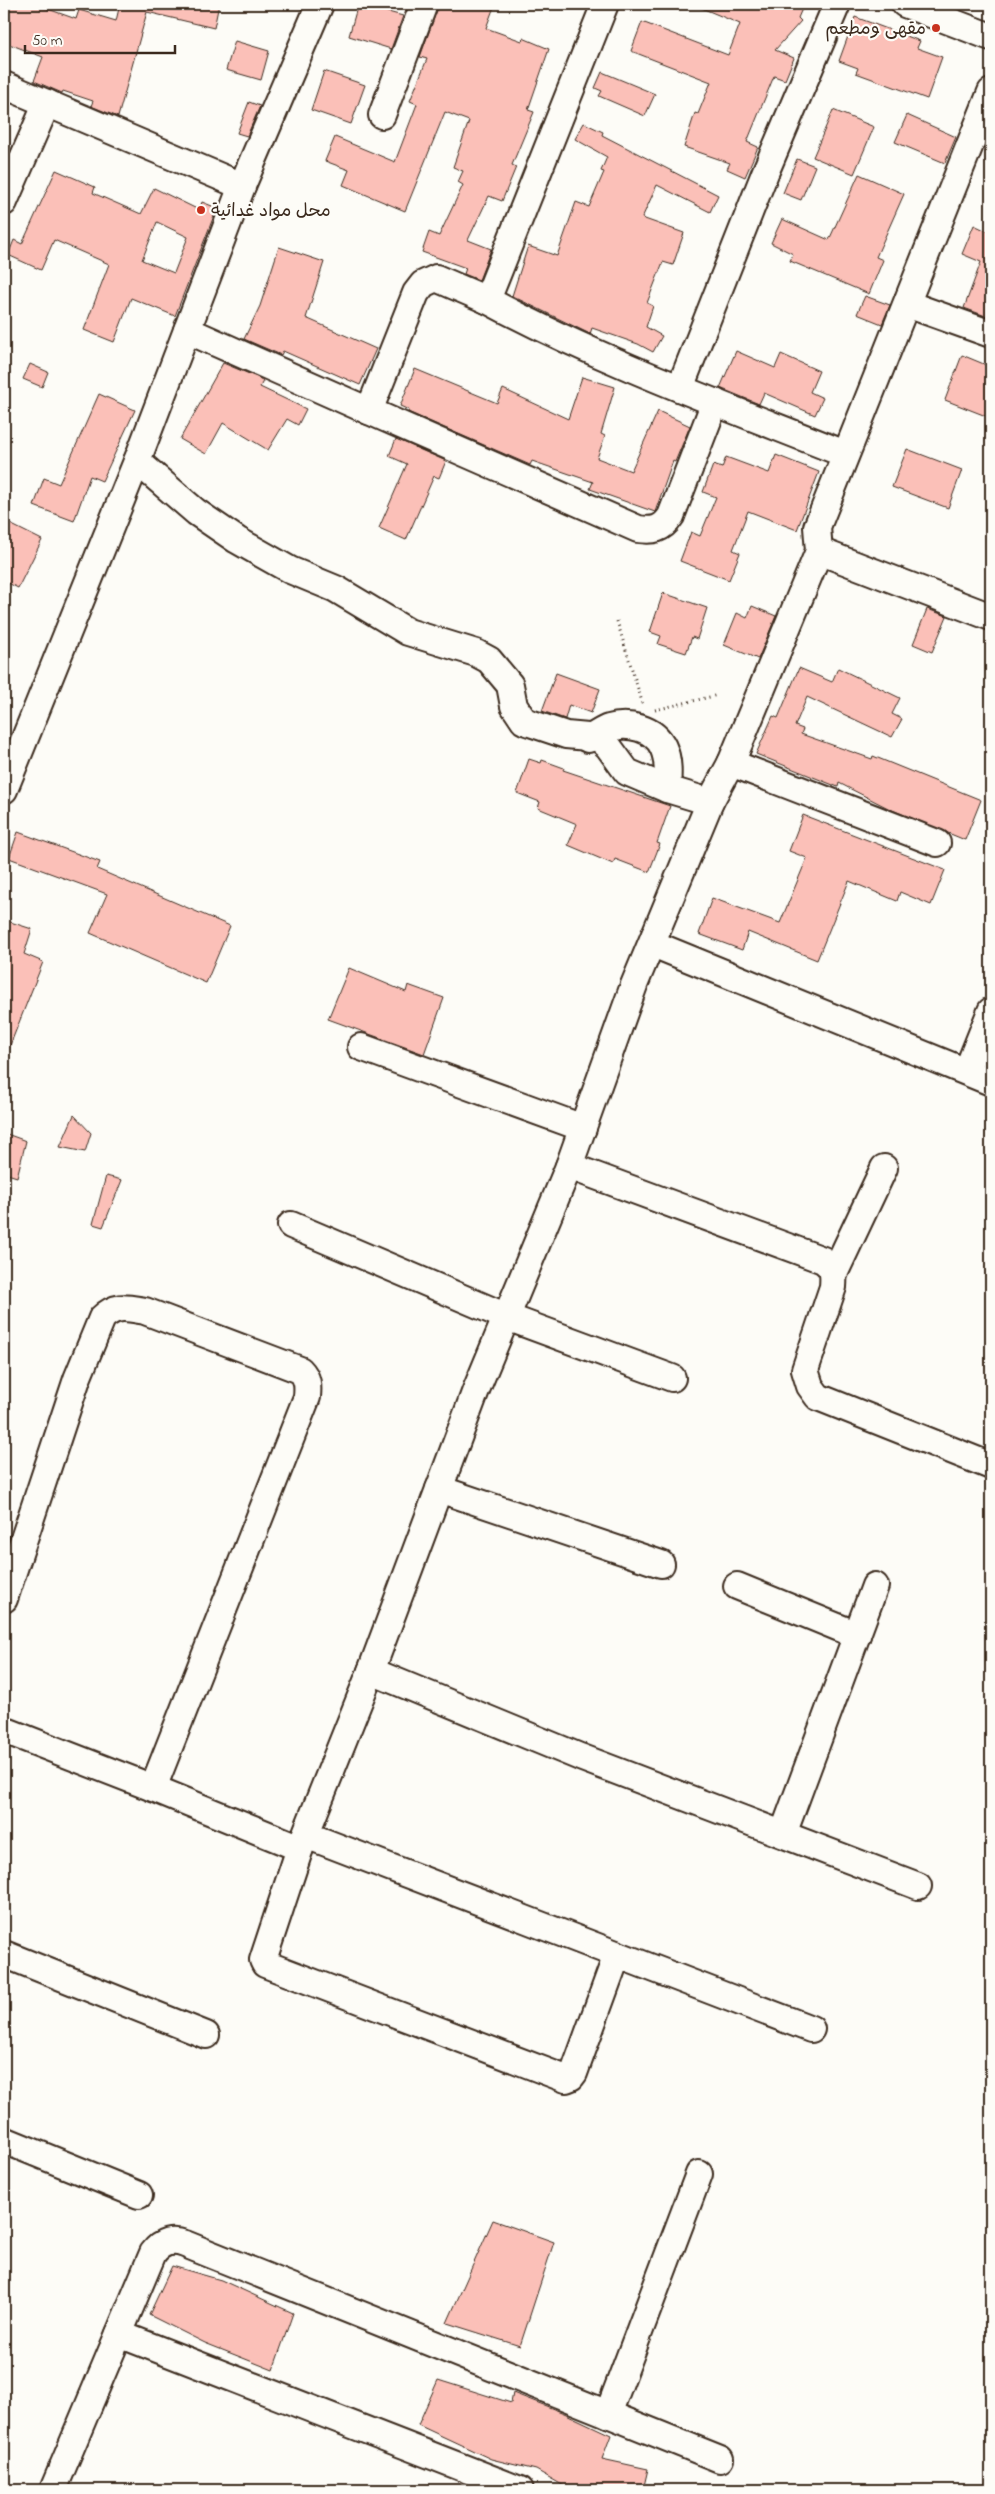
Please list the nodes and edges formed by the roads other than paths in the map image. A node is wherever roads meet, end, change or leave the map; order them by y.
1 (320, 4) edge
2 (424, 4) edge
3 (605, 4) edge
4 (837, 4) edge
5 (905, 4) edge
6 (991, 37) edge
7 (4, 84) edge
8 (991, 92) edge
9 (47, 103) junction
10 (382, 115) dead end
11 (242, 186) junction
12 (4, 202) edge
13 (486, 300) junction
14 (907, 304) junction
15 (187, 330) junction
16 (991, 334) edge
17 (680, 388) junction
18 (715, 402) junction
19 (369, 411) junction
20 (845, 454) junction
21 (137, 461) junction
22 (819, 551) junction
23 (991, 617) edge
24 (588, 739) junction
25 (731, 763) junction
26 (668, 789) junction
27 (4, 790) edge
28 (710, 802) junction
29 (937, 843) dead end
30 (653, 944) junction
31 (991, 1011) edge
32 (361, 1048) dead end
33 (967, 1071) junction
34 (991, 1082) edge
35 (583, 1128) junction
36 (569, 1166) junction
37 (884, 1168) dead end
38 (291, 1225) dead end
39 (834, 1274) junction
40 (506, 1317) junction
41 (672, 1378) dead end
42 (991, 1466) edge
43 (439, 1488) junction
44 (661, 1564) dead end
45 (737, 1586) dead end
46 (875, 1586) dead end
47 (4, 1599) edge
48 (857, 1634) junction
49 (370, 1671) junction
50 (4, 1730) edge
51 (153, 1788) junction
52 (783, 1834) junction
53 (303, 1842) junction
54 (918, 1886) dead end
55 (4, 1954) edge
56 (617, 1955) junction
57 (811, 2029) dead end
58 (206, 2035) dead end
59 (4, 2140) edge
60 (699, 2174) dead end
61 (139, 2195) dead end
62 (119, 2334) junction
63 (608, 2414) junction
64 (720, 2459) dead end
65 (54, 2490) edge
66 (520, 2490) edge

1 - 11 street
2 - 10 street
3 - 13 street
4 - 17 street
5 - 6 street
7 - 9 street
8 - 14 street
9 - 11 street
9 - 12 street
11 - 15 street
13 - 17 street
13 - 19 street
14 - 16 street
14 - 20 street
15 - 19 street
15 - 21 street
17 - 18 street
18 - 19 street
18 - 20 street
20 - 22 street
21 - 24 street
21 - 27 street
22 - 23 street
22 - 25 street
24 - 26 street
24 - 26 street
25 - 28 street
25 - 29 street
26 - 28 street
28 - 30 street
30 - 33 street
30 - 35 street
31 - 33 street
32 - 35 street
33 - 34 street
35 - 36 street
36 - 39 street
36 - 40 street
37 - 39 street
38 - 40 street
39 - 42 street
40 - 41 street
40 - 43 street
43 - 44 street
43 - 49 street
45 - 48 street
46 - 48 street
47 - 51 street
48 - 52 street
49 - 52 street
49 - 53 street
50 - 51 street
51 - 53 street
52 - 54 street
53 - 56 street
53 - 56 street
55 - 58 street
56 - 57 street
59 - 61 street
60 - 63 street
62 - 63 street
62 - 65 street
62 - 66 street
63 - 64 street

